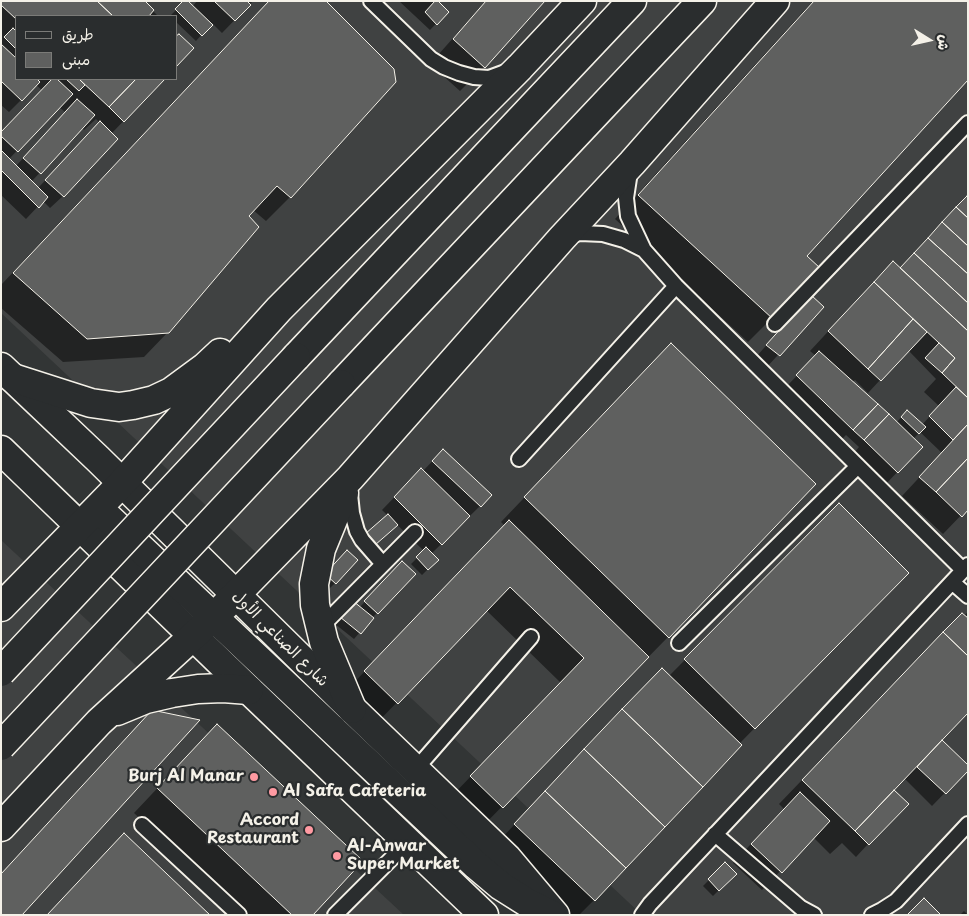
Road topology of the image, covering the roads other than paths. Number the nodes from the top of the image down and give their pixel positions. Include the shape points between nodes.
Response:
1 (371, 1) edge
2 (582, 1) edge
3 (632, 1) edge
4 (702, 1) edge
5 (775, 1) edge
6 (520, 67) junction
7 (968, 123) edge
8 (632, 162) junction
9 (562, 238) junction
10 (644, 250) junction
11 (676, 286) junction
12 (279, 309) junction
13 (775, 324) dead end
14 (7, 372) edge
15 (1, 450) edge
16 (519, 459) dead end
17 (858, 466) junction
18 (350, 478) junction
19 (122, 483) junction
20 (89, 517) junction
21 (415, 532) dead end
22 (382, 563) junction
23 (965, 567) edge
24 (952, 582) junction
25 (236, 595) junction
26 (968, 596) edge
27 (1, 607) edge
28 (214, 618) junction
29 (320, 628) junction
30 (193, 635) junction
31 (531, 637) dead end
32 (679, 643) dead end
33 (1, 672) edge
34 (249, 690) junction
35 (352, 709) junction
36 (98, 722) junction
37 (1, 746) edge
38 (415, 770) junction
39 (968, 824) edge
40 (142, 825) dead end
41 (1, 827) edge
42 (715, 834) junction
43 (408, 842) junction
44 (239, 915) edge
45 (335, 915) edge
46 (484, 915) edge
47 (554, 915) edge
48 (642, 915) edge
49 (814, 915) edge
50 (872, 915) edge

1 - 6 lane via 431,59 444,67 466,75 489,78
2 - 6 main road
3 - 33 main road, bridge
4 - 37 main road, bridge
5 - 8 main road
6 - 12 main road
7 - 13 lane
8 - 9 main road
8 - 10 lane via 627,180 628,216
9 - 10 lane via 580,233 602,234
9 - 18 main road
10 - 11 lane
11 - 16 lane
11 - 17 lane
12 - 14 main road via 245,331 171,392 133,405 118,407 91,403
12 - 19 main road
14 - 19 main road, شارع الصناعي الأول
15 - 20 main road
17 - 23 lane
17 - 32 lane
18 - 22 lane via 354,522 362,540
18 - 25 main road
18 - 29 main road via 316,567 315,604
19 - 20 main road
19 - 25 main road, شارع الصناعي الأول
20 - 27 main road
20 - 28 main road
20 - 30 main road
21 - 22 lane
22 - 29 lane
23 - 24 lane
24 - 26 lane
24 - 42 lane
25 - 28 main road
25 - 35 main road, شارع الصناعي الأول
28 - 30 main road
28 - 47 main road via 476,866 528,903
29 - 35 main road
30 - 34 main road
30 - 36 main road
31 - 38 lane
34 - 36 main road via 223,688 172,693 122,709
34 - 43 main road
35 - 38 main road, شارع الصناعي الأول
36 - 41 main road
38 - 47 main road, شارع الصناعي الأول via 508,858
39 - 50 lane via 896,901
40 - 44 lane
42 - 48 lane
42 - 49 lane via 801,908
43 - 45 lane
43 - 46 main road

